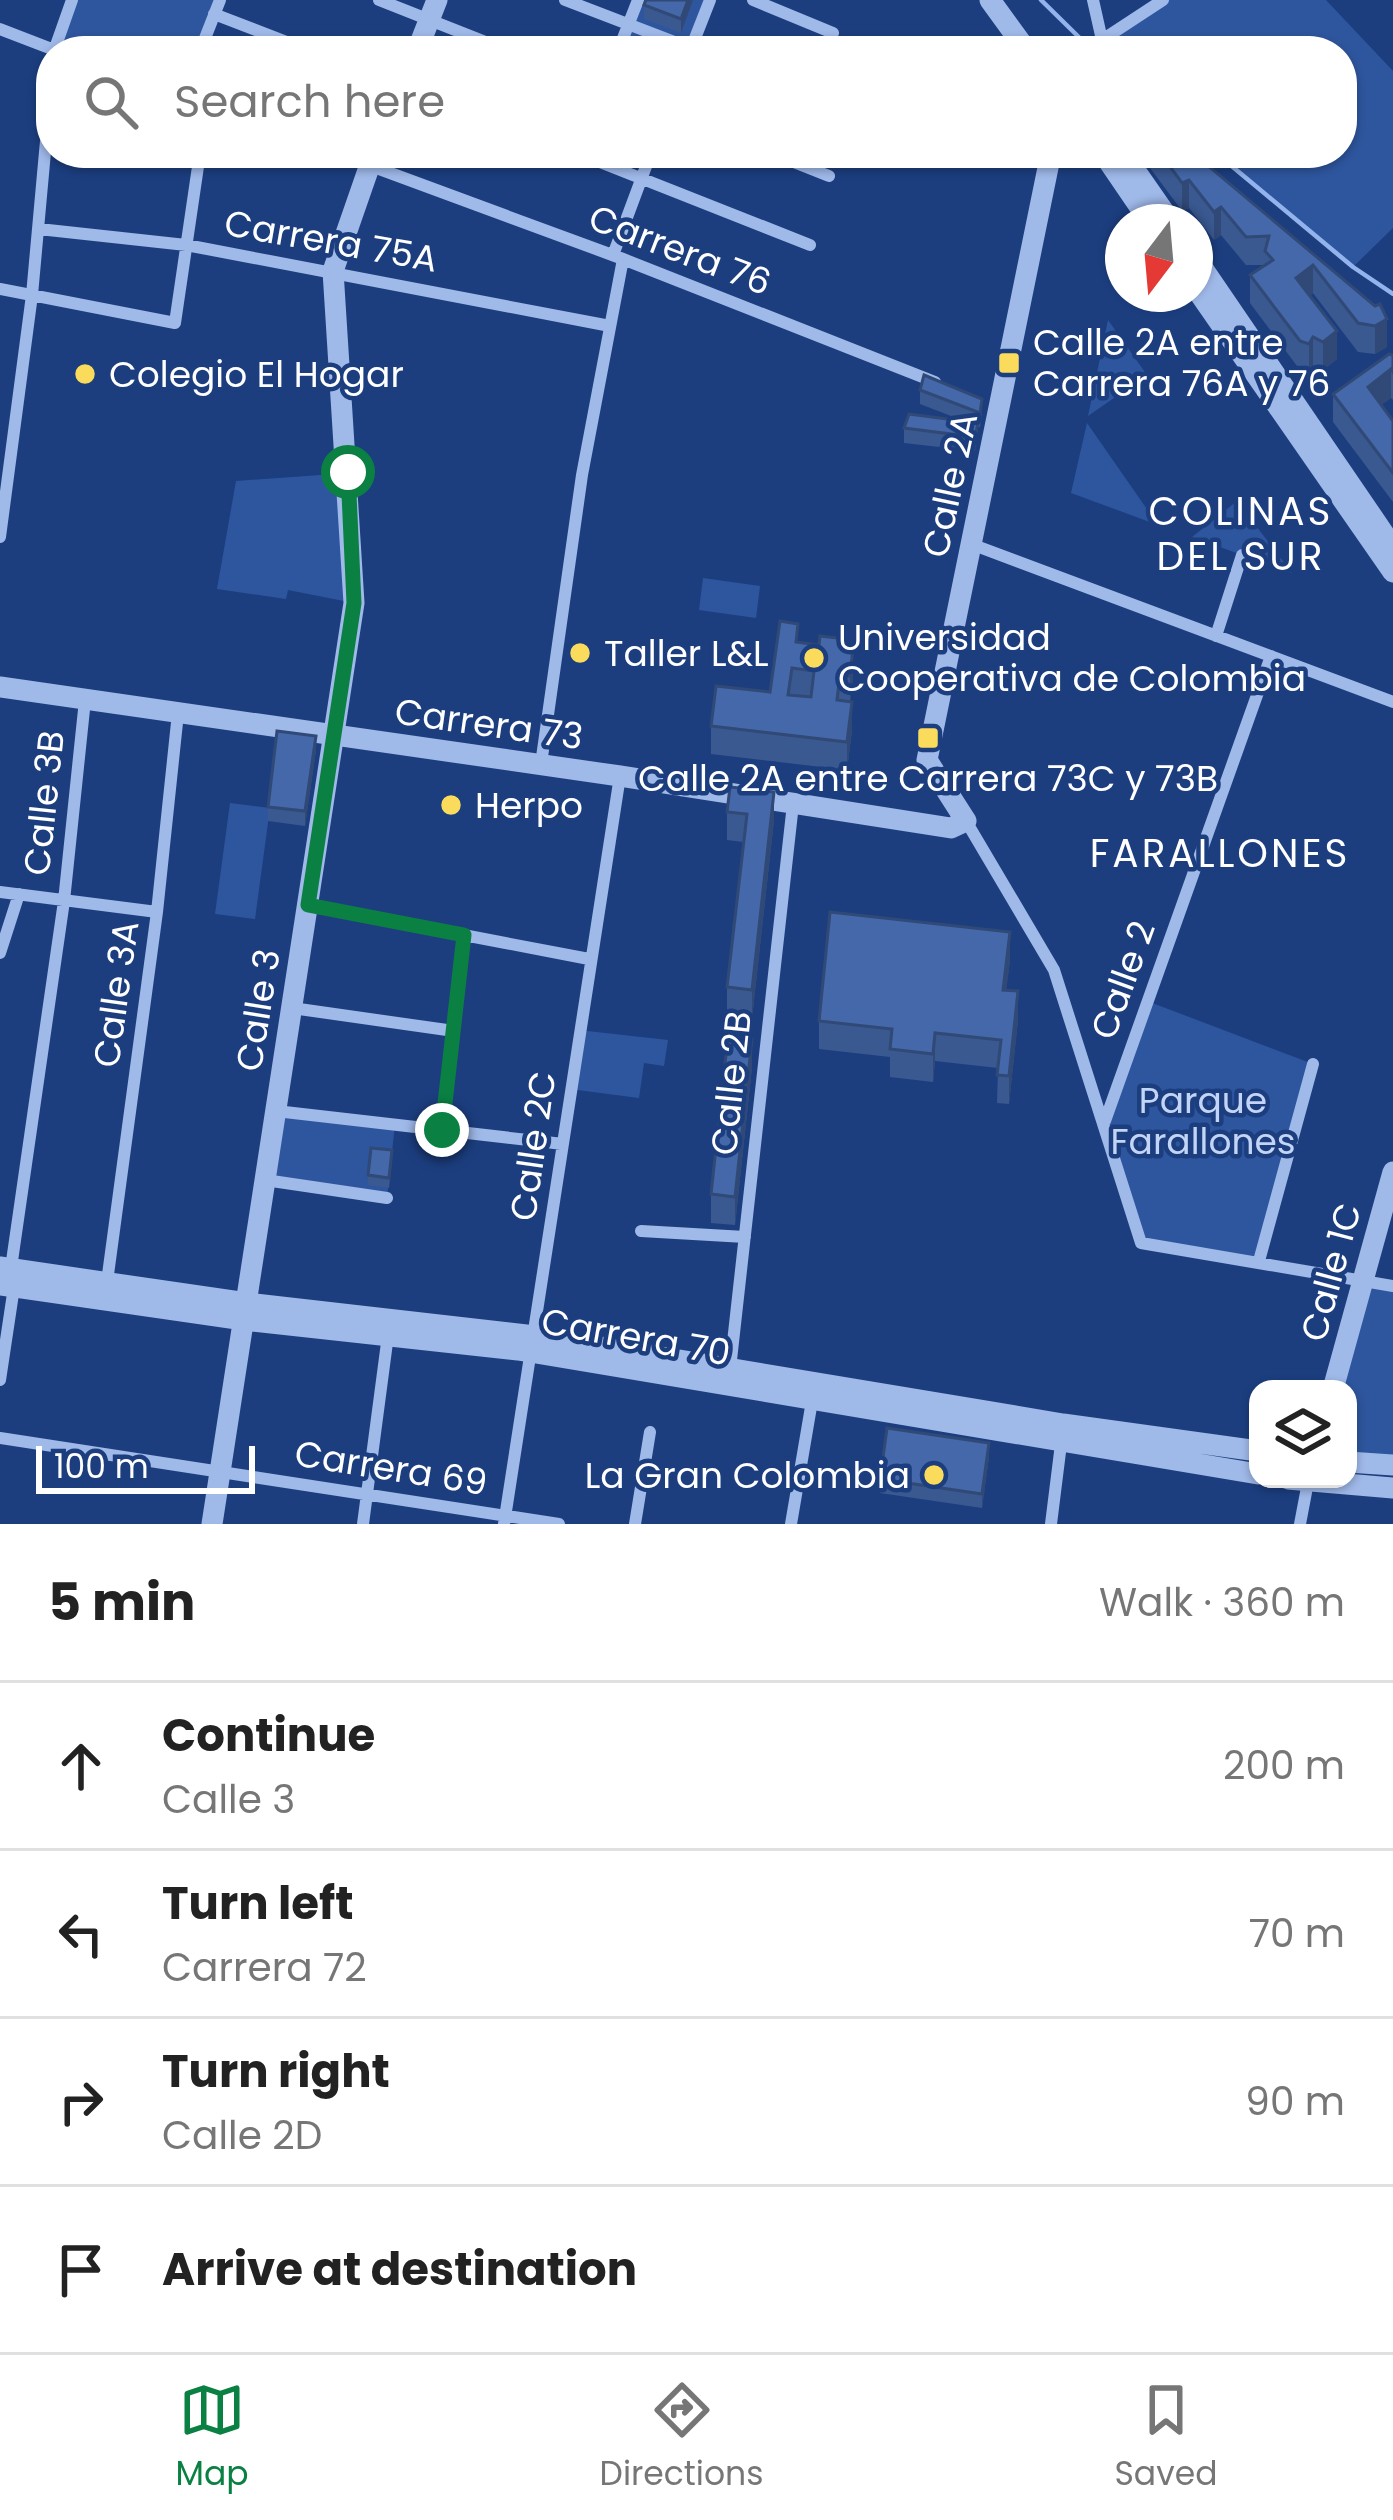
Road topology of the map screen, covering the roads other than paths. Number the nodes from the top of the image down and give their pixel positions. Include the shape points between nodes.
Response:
1 (72, 0) edge
2 (220, 0) edge
3 (379, 0) edge
4 (565, 0) edge
5 (638, 0) edge
6 (710, 0) edge
7 (753, 0) edge
8 (990, 0) edge
9 (1093, 0) edge
10 (1163, 0) edge
11 (434, 10) edge
12 (214, 14) junction
13 (628, 25) junction
14 (0, 29) edge
15 (833, 33) dead end
16 (60, 36) edge
17 (206, 36) edge
18 (271, 36) edge
19 (481, 36) edge
20 (624, 36) edge
21 (657, 36) edge
22 (698, 36) edge
23 (1016, 36) edge
24 (1098, 36) edge
25 (1113, 36) edge
26 (36, 43) edge
27 (44, 168) edge
28 (198, 168) edge
29 (369, 168) edge
30 (395, 168) edge
31 (617, 168) edge
32 (645, 168) edge
33 (808, 168) edge
34 (1048, 168) edge
35 (1113, 168) edge
36 (1133, 168) edge
37 (829, 176) dead end
38 (641, 177) junction
39 (1138, 204) edge
40 (1158, 204) edge
41 (39, 229) junction
42 (186, 245) junction
43 (811, 245) dead end
44 (618, 257) junction
45 (333, 271) junction
46 (1213, 283) edge
47 (0, 289) edge
48 (32, 296) junction
49 (1212, 312) edge
50 (610, 326) junction
51 (941, 384) edge
52 (0, 537) edge
53 (971, 544) junction
54 (1393, 547) edge
55 (1242, 555) dead end
56 (1393, 572) edge
57 (1216, 636) junction
58 (1271, 656) junction
59 (0, 687) edge
60 (85, 700) junction
61 (1393, 702) edge
62 (178, 712) junction
63 (333, 735) junction
64 (541, 764) junction
65 (620, 776) junction
66 (793, 804) junction
67 (966, 821) junction
68 (0, 892) edge
69 (19, 894) junction
70 (64, 901) junction
71 (308, 905) junction
72 (157, 912) junction
73 (464, 935) junction
74 (0, 953) edge
75 (589, 959) junction
76 (292, 1008) junction
77 (454, 1031) junction
78 (1313, 1064) dead end
79 (276, 1111) junction
80 (1105, 1121) junction
81 (442, 1130) junction
82 (563, 1144) junction
83 (1393, 1172) edge
84 (265, 1180) junction
85 (387, 1198) dead end
86 (641, 1231) dead end
87 (746, 1238) junction
88 (1259, 1261) junction
89 (6, 1277) edge
90 (107, 1282) junction
91 (1362, 1283) junction
92 (1393, 1286) edge
93 (245, 1311) junction
94 (388, 1335) junction
95 (534, 1344) junction
96 (730, 1369) junction
97 (0, 1380) edge
98 (1335, 1380) edge
99 (812, 1401) junction
100 (650, 1432) dead end
101 (1062, 1433) junction
102 (0, 1438) edge
103 (1249, 1450) edge
104 (1357, 1463) edge
105 (1393, 1465) edge
106 (220, 1472) junction
107 (1249, 1472) edge
108 (1357, 1485) edge
109 (1301, 1488) edge
110 (1393, 1488) edge
111 (367, 1494) junction
112 (504, 1520) edge
113 (212, 1524) edge
114 (363, 1524) edge
115 (560, 1524) edge
116 (635, 1524) edge
117 (790, 1524) edge
118 (1051, 1524) edge
119 (1300, 1524) edge

1 - 16 street
2 - 12 street
3 - 11 street
4 - 13 street
5 - 13 street
6 - 22 street
7 - 15 street
8 - 23 street
9 - 24 street
10 - 25 street
11 - 19 street
12 - 17 street
12 - 18 street
13 - 20 street
13 - 21 street
14 - 26 street
27 - 41 street
28 - 42 street
29 - 45 street, Calle 3
30 - 44 street, Carrera 76
31 - 38 street
32 - 38 street
33 - 37 street
34 - 53 street, Calle 2A via 990,404
35 - 39 street
36 - 40 street
38 - 43 street
38 - 44 street
41 - 42 street, Carrera 75A
41 - 48 street
42 - 45 street, Carrera 75A
42 - 48 street via 175,322
44 - 50 street
44 - 51 street, Carrera 76
45 - 50 street, Carrera 75A
45 - 63 street, Calle 3 via 354,603
46 - 54 street
47 - 48 street
48 - 52 street
49 - 56 street
50 - 64 street
53 - 57 street
53 - 67 street, Calle 2A via 927,760
55 - 57 street
57 - 58 street
58 - 61 street
58 - 80 street, Calle 2
59 - 60 street, Carrera 73
60 - 62 street, Carrera 73
60 - 70 street, Calle 3B
62 - 63 street, Carrera 73
62 - 72 street, Calle 3A
63 - 64 street, Carrera 73
63 - 71 street, Calle 3
64 - 65 street, Carrera 73
65 - 66 street, Carrera 73
65 - 75 street, Calle 2C
66 - 67 street, Carrera 73 via 951,828
66 - 87 street, Calle 2B
67 - 80 street via 1054,970
68 - 69 street
69 - 70 street
69 - 74 street
70 - 72 street
70 - 89 street, Calle 3B
71 - 73 street
71 - 76 street, Calle 3
72 - 90 street, Calle 3A
73 - 75 street
73 - 77 street
75 - 82 street, Calle 2C
76 - 77 street
76 - 79 street, Calle 3
77 - 81 street
78 - 88 street
79 - 81 street
79 - 84 street, Calle 3
80 - 88 street via 1141,1243
81 - 82 street
82 - 95 street, Calle 2C
83 - 91 street, Calle 1C
84 - 85 street
84 - 93 street, Calle 3
86 - 87 street
87 - 96 street, Calle 2B
88 - 91 street
89 - 90 street, Carrera 70
89 - 93 street, Carrera 70
89 - 97 street, Calle 3B
90 - 93 street, Carrera 70
91 - 92 street
91 - 98 street, Calle 1C
93 - 94 street, Carrera 70
93 - 95 street, Carrera 70
93 - 106 street, Calle 3
94 - 95 street, Carrera 70
94 - 111 street
95 - 96 street, Carrera 70
95 - 99 street, Carrera 70
95 - 112 street, Calle 2C
96 - 101 street, Carrera 70
99 - 101 street, Carrera 70
99 - 117 street
100 - 116 street
101 - 103 street, Carrera 70
101 - 107 street, Carrera 70
101 - 118 street
102 - 106 street, Carrera 69
104 - 105 street
106 - 111 street, Carrera 69
106 - 113 street, Calle 3
108 - 110 street
109 - 119 street
111 - 112 street, Carrera 69
111 - 114 street
112 - 115 street, Carrera 69

